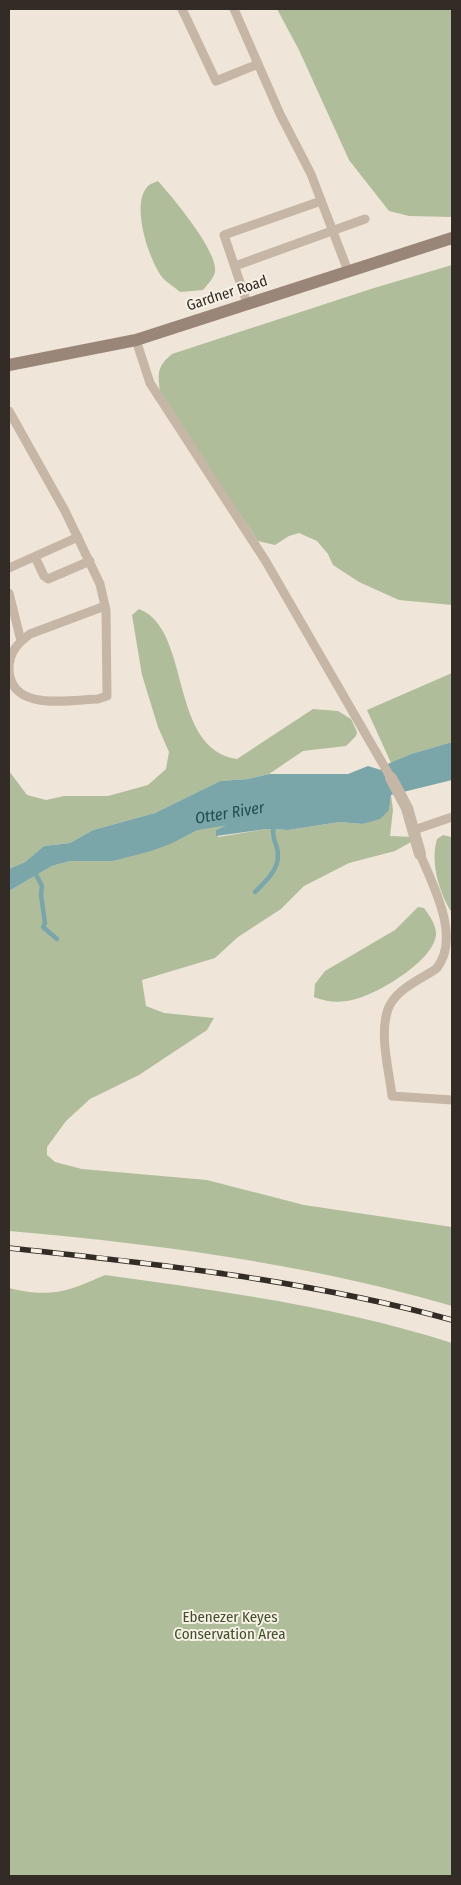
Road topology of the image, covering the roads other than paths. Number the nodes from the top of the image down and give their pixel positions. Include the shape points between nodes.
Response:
1 (182, 9) edge
2 (234, 9) edge
3 (258, 64) junction
4 (322, 201) junction
5 (365, 219) dead end
6 (333, 230) junction
7 (452, 238) edge
8 (235, 266) junction
9 (348, 271) junction
10 (247, 303) junction
11 (136, 340) junction
12 (9, 365) edge
13 (9, 411) edge
14 (78, 537) junction
15 (35, 556) junction
16 (90, 561) junction
17 (9, 568) edge
18 (9, 593) edge
19 (106, 606) junction
20 (21, 641) junction
21 (391, 778) joint
22 (452, 817) edge
23 (414, 830) junction
24 (420, 854) joint
25 (452, 1100) edge

1 - 3 lane via 216,81
2 - 3 lane
3 - 4 lane
4 - 6 lane
4 - 8 lane via 224,235
5 - 6 lane
6 - 8 lane
6 - 9 lane
7 - 9 main road, Gardner Road
8 - 10 lane
9 - 10 main road, Gardner Road
10 - 11 main road, Gardner Road
11 - 12 main road, Gardner Road
11 - 21 lane via 150,382 265,560
13 - 14 lane
14 - 15 lane
14 - 16 lane
15 - 16 lane via 48,579
15 - 17 lane
16 - 19 lane
18 - 20 lane
19 - 20 lane via 30,634
19 - 20 lane via 109,691 104,699 35,700 23,696 12,686 10,678 10,658
21 - 23 street
22 - 23 lane
23 - 24 street
24 - 25 lane via 445,915 448,945 437,968 397,994 388,1008 385,1034 392,1096

